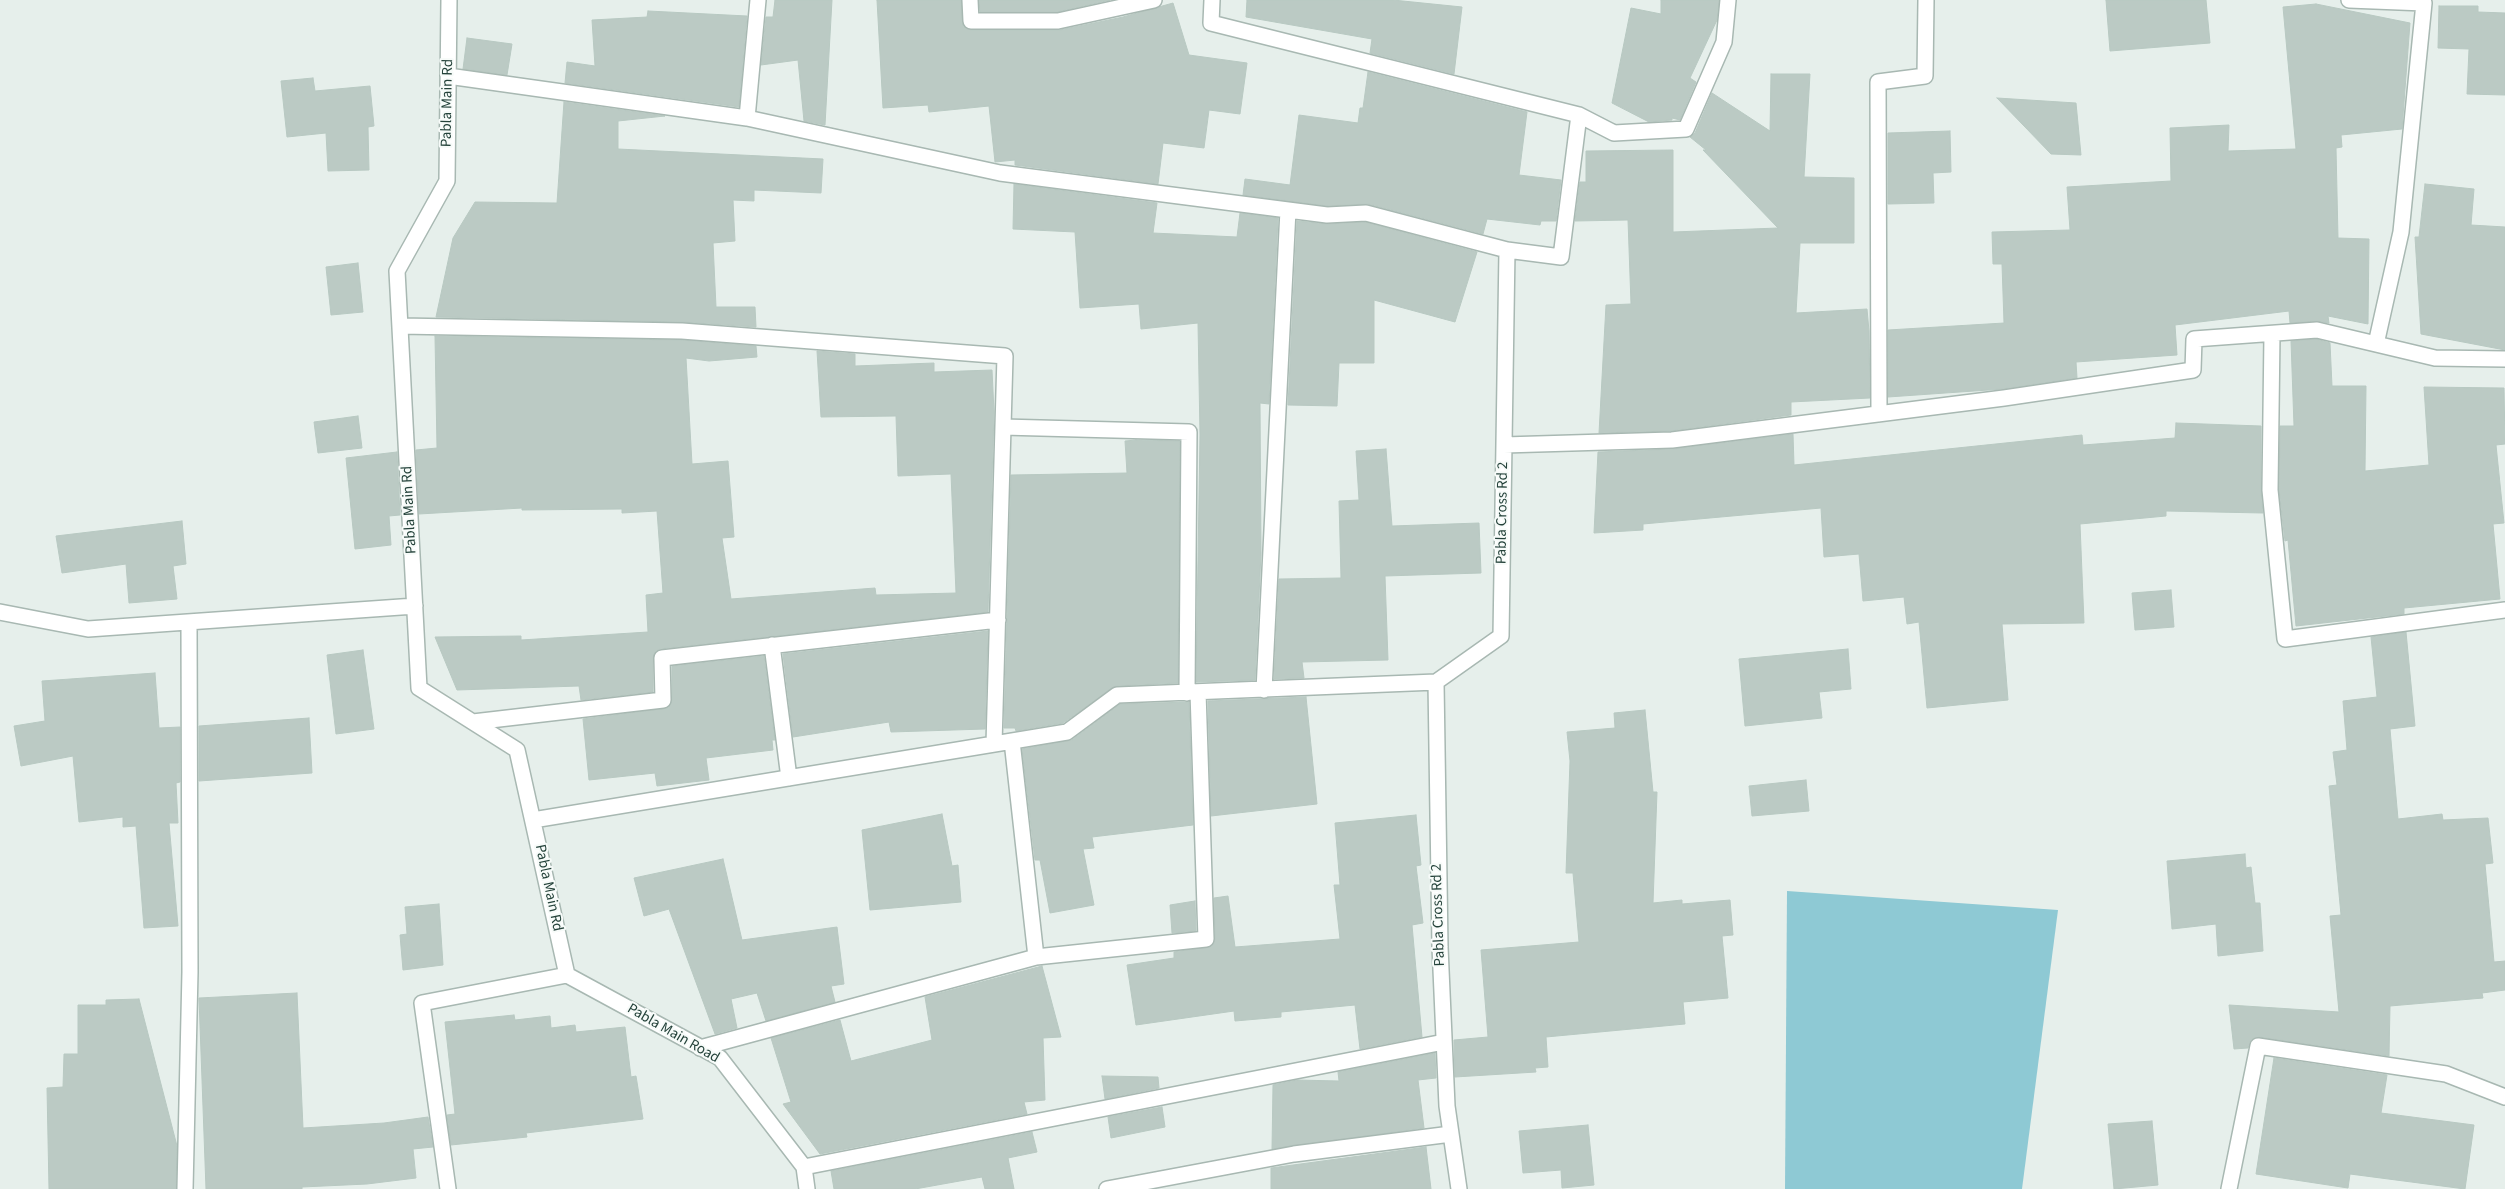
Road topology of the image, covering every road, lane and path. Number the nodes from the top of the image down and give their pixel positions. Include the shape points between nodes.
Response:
1 (449, 0) edge
2 (758, 0) edge
3 (970, 0) edge
4 (1154, 0) edge
5 (1212, 0) edge
6 (1728, 0) edge
7 (1926, 0) edge
8 (2349, 0) edge
9 (448, 76) junction
10 (1579, 115) junction
11 (746, 118) junction
12 (1288, 210) junction
13 (1507, 250) junction
14 (400, 326) junction
15 (2272, 334) junction
16 (2376, 344) junction
17 (2505, 359) edge
18 (1879, 414) junction
19 (1003, 427) junction
20 (1504, 445) junction
21 (415, 606) junction
22 (2505, 610) edge
23 (0, 612) edge
24 (998, 620) junction
25 (189, 622) junction
26 (772, 645) junction
27 (1436, 682) junction
28 (1264, 690) junction
29 (1193, 692) junction
30 (473, 722) junction
31 (1012, 741) junction
32 (994, 744) junction
33 (789, 778) junction
34 (533, 820) junction
35 (1036, 957) junction
36 (568, 975) junction
37 (1444, 1042) junction
38 (700, 1048) junction
39 (2505, 1097) edge
40 (1451, 1134) junction
41 (804, 1166) junction
42 (185, 1189) edge
43 (448, 1189) edge
44 (807, 1189) edge
45 (1107, 1189) edge
46 (1459, 1189) edge
47 (2229, 1189) edge

1 - 9 street, Pabla Main Rd
2 - 11 street
3 - 4 street via 971,21 1058,21
5 - 10 street via 1211,23
6 - 10 street via 1724,42 1686,129 1614,133
7 - 18 street via 1925,76 1878,82
8 - 16 street via 2424,3 2401,232
9 - 11 street
9 - 14 street, Pabla Main Rd via 447,181 397,271
10 - 13 street via 1561,256
11 - 12 street via 1000,173
12 - 13 street via 1327,215 1366,214
12 - 28 street
13 - 20 street, Pabla Cross Rd 2
14 - 19 street via 682,331 1005,356
14 - 21 street, Pabla Main Rd
15 - 16 street via 2317,330
15 - 18 street via 2194,339 2193,370
15 - 22 street via 2270,490 2285,639
16 - 17 street via 2435,358
18 - 20 street via 1672,440
19 - 24 street
19 - 29 street via 1189,432
20 - 27 street, Pabla Cross Rd 2 via 1501,636
21 - 25 street
21 - 30 street, Pabla Main Rd via 420,688
23 - 25 street via 88,629
24 - 26 street
24 - 32 street
25 - 42 street via 190,972
26 - 30 street via 662,658 662,700
26 - 33 street
27 - 28 street
27 - 37 street, Pabla Cross Rd 2
28 - 29 street
29 - 31 street via 1117,695 1066,732
29 - 35 street via 1206,939
30 - 34 street, Pabla Main Rd via 516,750
31 - 32 street
31 - 35 street
32 - 33 street
33 - 34 street
34 - 36 street, Pabla Main Rd
35 - 38 street
36 - 38 street, Pabla Main Road
36 - 43 street via 422,1003
37 - 40 street, Pabla Cross Rd 2
37 - 41 street
38 - 41 street, Pabla Main Road via 720,1058
39 - 47 street via 2446,1074 2258,1046
40 - 45 street via 1294,1154
40 - 46 street, Pabla Cross Rd 2
41 - 44 street

